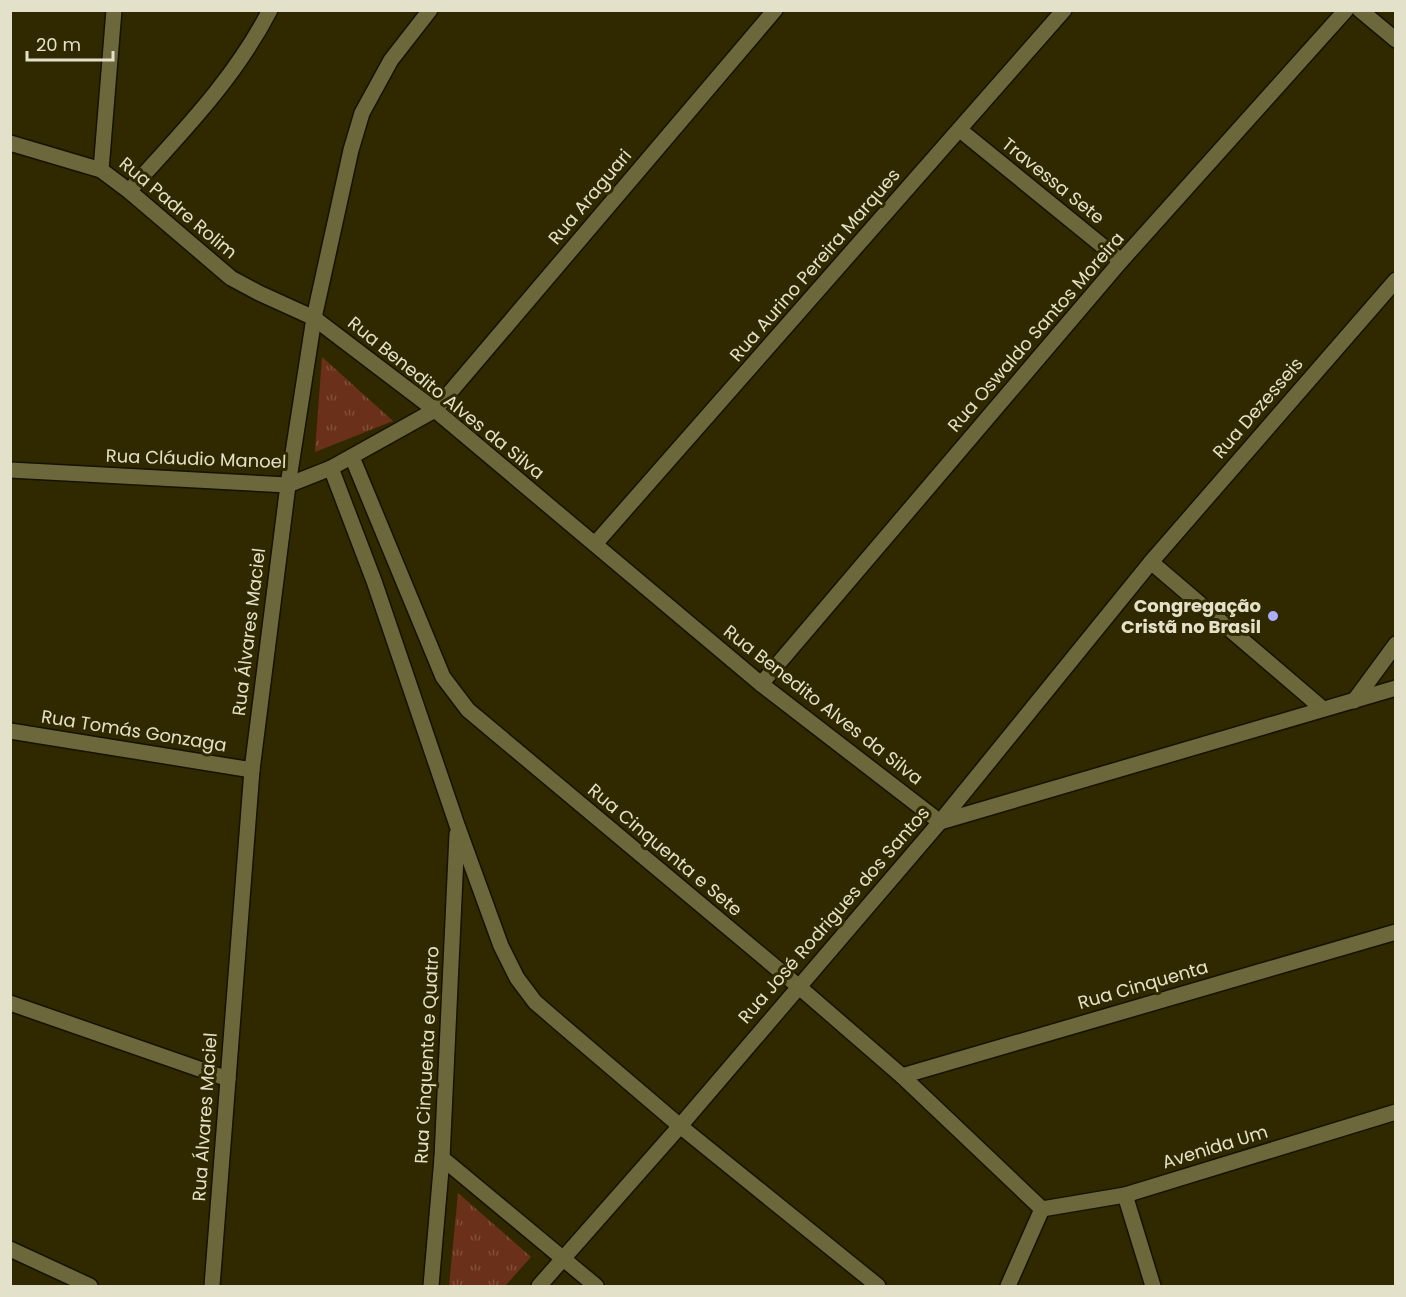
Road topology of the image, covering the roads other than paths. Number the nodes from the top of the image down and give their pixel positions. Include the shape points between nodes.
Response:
1 (114, 10) edge
2 (270, 10) edge
3 (430, 10) edge
4 (774, 10) edge
5 (1064, 10) edge
6 (1346, 10) edge
7 (1360, 10) edge
8 (1395, 40) edge
9 (960, 130) junction
10 (10, 142) edge
11 (101, 170) junction
12 (129, 191) junction
13 (1121, 261) junction
14 (1395, 280) edge
15 (314, 318) junction
16 (435, 410) junction
17 (352, 457) junction
18 (331, 468) junction
19 (10, 470) edge
20 (288, 485) junction
21 (595, 544) junction
22 (1151, 562) junction
23 (1395, 644) edge
24 (761, 684) junction
25 (1395, 688) edge
26 (1354, 701) junction
27 (1323, 709) junction
28 (10, 731) edge
29 (252, 770) junction
30 (940, 822) junction
31 (457, 825) junction
32 (1395, 932) edge
33 (798, 986) junction
34 (10, 1003) edge
35 (902, 1076) junction
36 (228, 1079) junction
37 (1395, 1112) edge
38 (680, 1126) junction
39 (442, 1158) junction
40 (1125, 1195) junction
41 (1042, 1209) junction
42 (10, 1249) edge
43 (564, 1259) junction
44 (90, 1287) edge
45 (212, 1287) edge
46 (431, 1287) edge
47 (539, 1287) edge
48 (596, 1287) edge
49 (878, 1287) edge
50 (1008, 1287) edge
51 (1153, 1287) edge

1 - 11 street
2 - 12 street via 254,42 227,80
3 - 15 street, Rua Álvares Maciel via 391,60 362,113
4 - 16 street, Rua Araguari
5 - 9 street, Rua Aurino Pereira Marques
6 - 13 street, Rua Oswaldo Santos Moreira
7 - 8 street
9 - 13 street, Travessa Sete
9 - 21 street, Rua Aurino Pereira Marques
10 - 11 street, Rua Padre Rolim
11 - 12 street, Rua Padre Rolim
12 - 15 street, Rua Padre Rolim via 231,278
13 - 24 street, Rua Oswaldo Santos Moreira
14 - 22 street, Rua Dezesseis
15 - 16 street, Rua Benedito Alves da Silva
15 - 20 street, Rua Álvares Maciel
16 - 17 street, Rua Cláudio Manoel
16 - 21 street, Rua Benedito Alves da Silva
17 - 18 street, Rua Cláudio Manoel
17 - 33 street, Rua Cinquenta e Sete via 443,677 468,710
18 - 20 street, Rua Cláudio Manoel
18 - 31 street
19 - 20 street, Rua Cláudio Manoel
20 - 29 street, Rua Álvares Maciel
21 - 24 street, Rua Benedito Alves da Silva
22 - 27 street
22 - 30 street, Rua José Rodrigues dos Santos
23 - 26 street
24 - 30 street, Rua Benedito Alves da Silva
25 - 26 street
26 - 27 street
27 - 30 street
28 - 29 street, Rua Tomás Gonzaga
29 - 36 street, Rua Álvares Maciel
30 - 33 street, Rua José Rodrigues dos Santos
31 - 38 street via 501,946 523,986 556,1021
31 - 39 street, Rua Cinquenta e Quatro
32 - 35 street, Rua Cinquenta
33 - 35 street, Rua Cinquenta e Sete
33 - 38 street, Rua José Rodrigues dos Santos
34 - 36 street
35 - 41 street, Rua Cinquenta e Sete
36 - 45 street, Rua Álvares Maciel
37 - 40 street, Avenida Um
38 - 43 street, Rua José Rodrigues dos Santos
38 - 49 street
39 - 43 street
39 - 46 street, Rua Cinquenta e Quatro
40 - 41 street, Avenida Um
40 - 51 street
41 - 50 street
42 - 44 street
43 - 47 street, Rua José Rodrigues dos Santos
43 - 48 street

